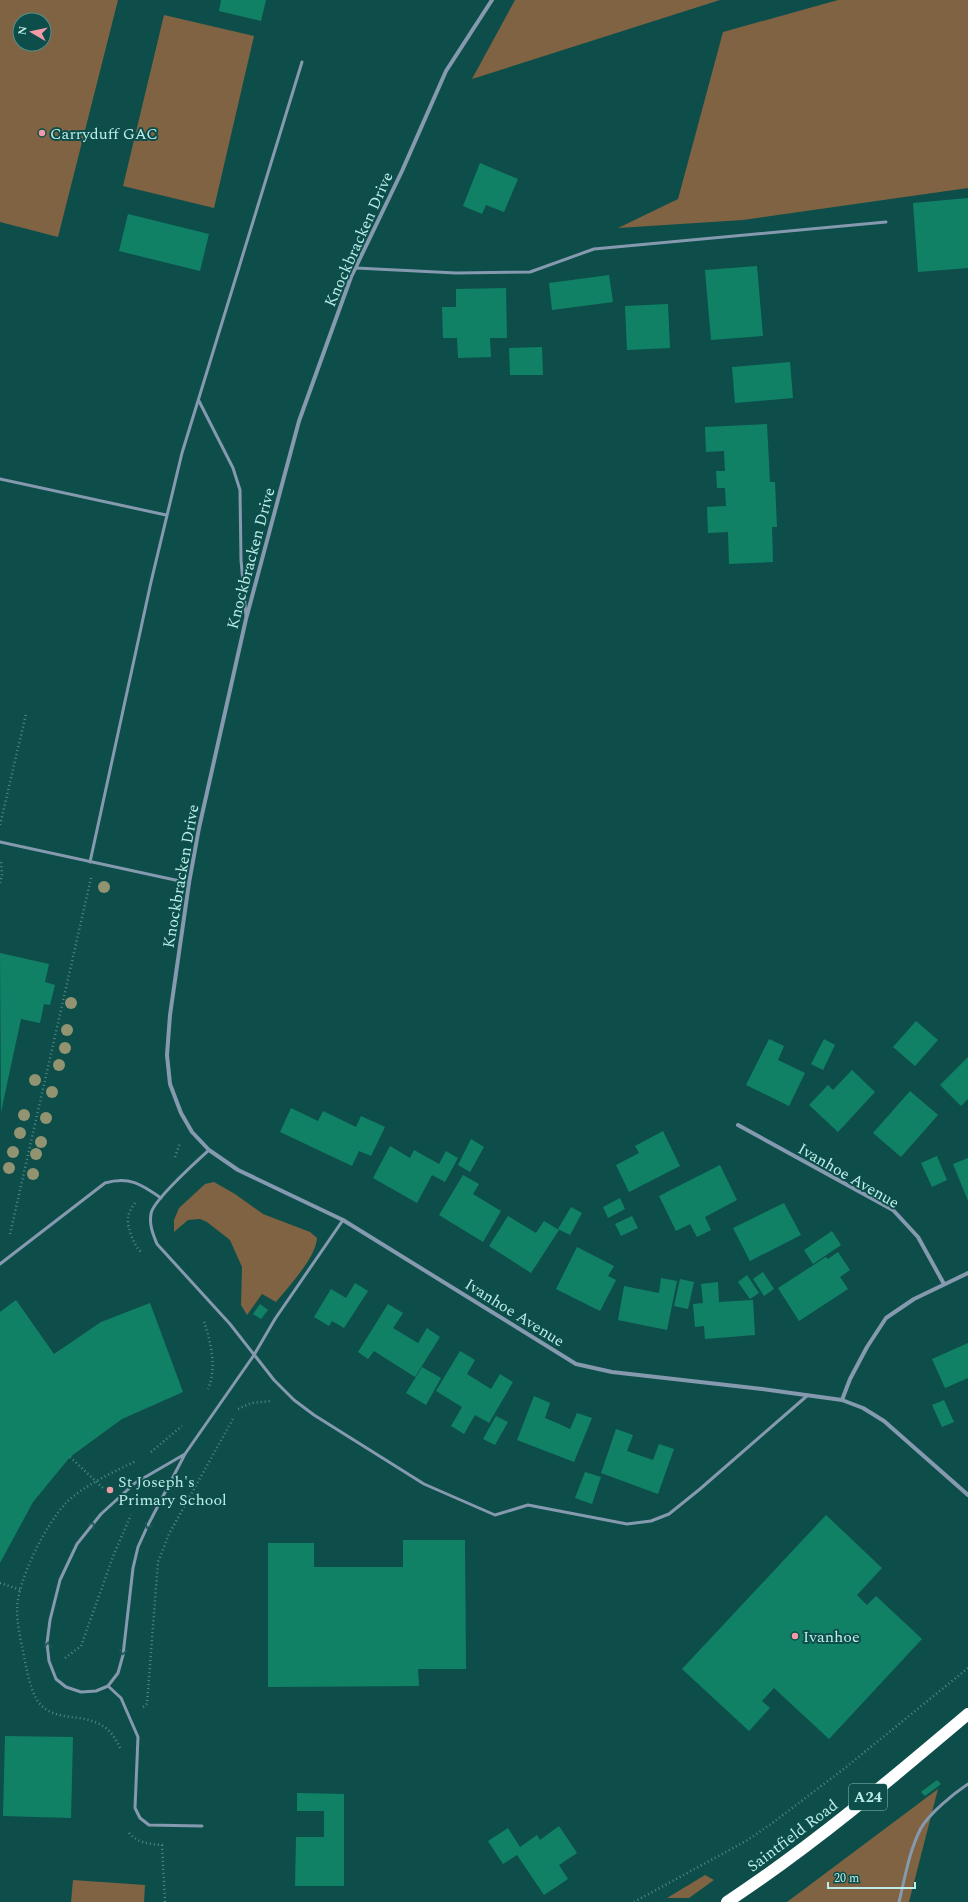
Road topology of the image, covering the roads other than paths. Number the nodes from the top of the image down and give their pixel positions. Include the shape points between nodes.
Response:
1 (492, 0) edge
2 (302, 62) dead end
3 (886, 222) dead end
4 (356, 268) junction
5 (199, 401) junction
6 (0, 479) edge
7 (166, 515) junction
8 (246, 619) junction
9 (0, 842) edge
10 (90, 862) junction
11 (189, 883) junction
12 (738, 1125) dead end
13 (209, 1150) junction
14 (161, 1198) junction
15 (343, 1220) junction
16 (0, 1264) edge
17 (968, 1273) edge
18 (944, 1284) junction
19 (254, 1355) junction
20 (808, 1395) junction
21 (842, 1400) junction
22 (185, 1454) junction
23 (968, 1494) edge
24 (108, 1686) junction
25 (968, 1714) edge
26 (968, 1784) edge
27 (202, 1826) dead end
28 (727, 1902) edge
29 (899, 1902) edge

1 - 4 street, Knockbracken Drive via 446,71
2 - 5 lane
3 - 4 lane via 594,249 530,272 456,273
4 - 8 street, Knockbracken Drive via 299,421
5 - 7 lane
5 - 8 lane via 233,468 240,490 241,560
6 - 7 lane
7 - 10 lane
8 - 11 street, Knockbracken Drive
9 - 10 lane
10 - 11 lane
11 - 13 street, Knockbracken Drive via 170,1015 167,1055 170,1084 181,1113 192,1132
12 - 18 street, Ivanhoe Avenue via 893,1210 918,1237
13 - 14 lane
13 - 15 street, Ivanhoe Avenue via 238,1170
14 - 16 lane via 142,1185 129,1180 115,1180 105,1184
14 - 19 lane via 150,1213 151,1229 157,1244 230,1324
15 - 19 lane via 275,1319
15 - 20 street, Ivanhoe Avenue via 576,1364 612,1372
17 - 18 street
18 - 21 street via 914,1299 886,1318 867,1347
19 - 20 lane via 274,1380 314,1415 424,1484 495,1515 528,1505 626,1524 651,1521 669,1514
19 - 22 lane
20 - 21 street, Ivanhoe Avenue
21 - 23 street, Ivanhoe Avenue via 863,1408 884,1421
22 -> 24 lane via 138,1547 133,1568 123,1655 118,1674
24 -> 22 lane via 96,1691 80,1692 66,1687 56,1679 49,1661 48,1643 50,1620 60,1580 77,1544 101,1514 135,1483
24 - 27 lane via 121,1698 138,1737 135,1808 140,1818 149,1825
25 - 28 highway, Saintfield Road / A24 via 888,1782 766,1876
26 - 29 lane via 949,1797 922,1828 908,1861

